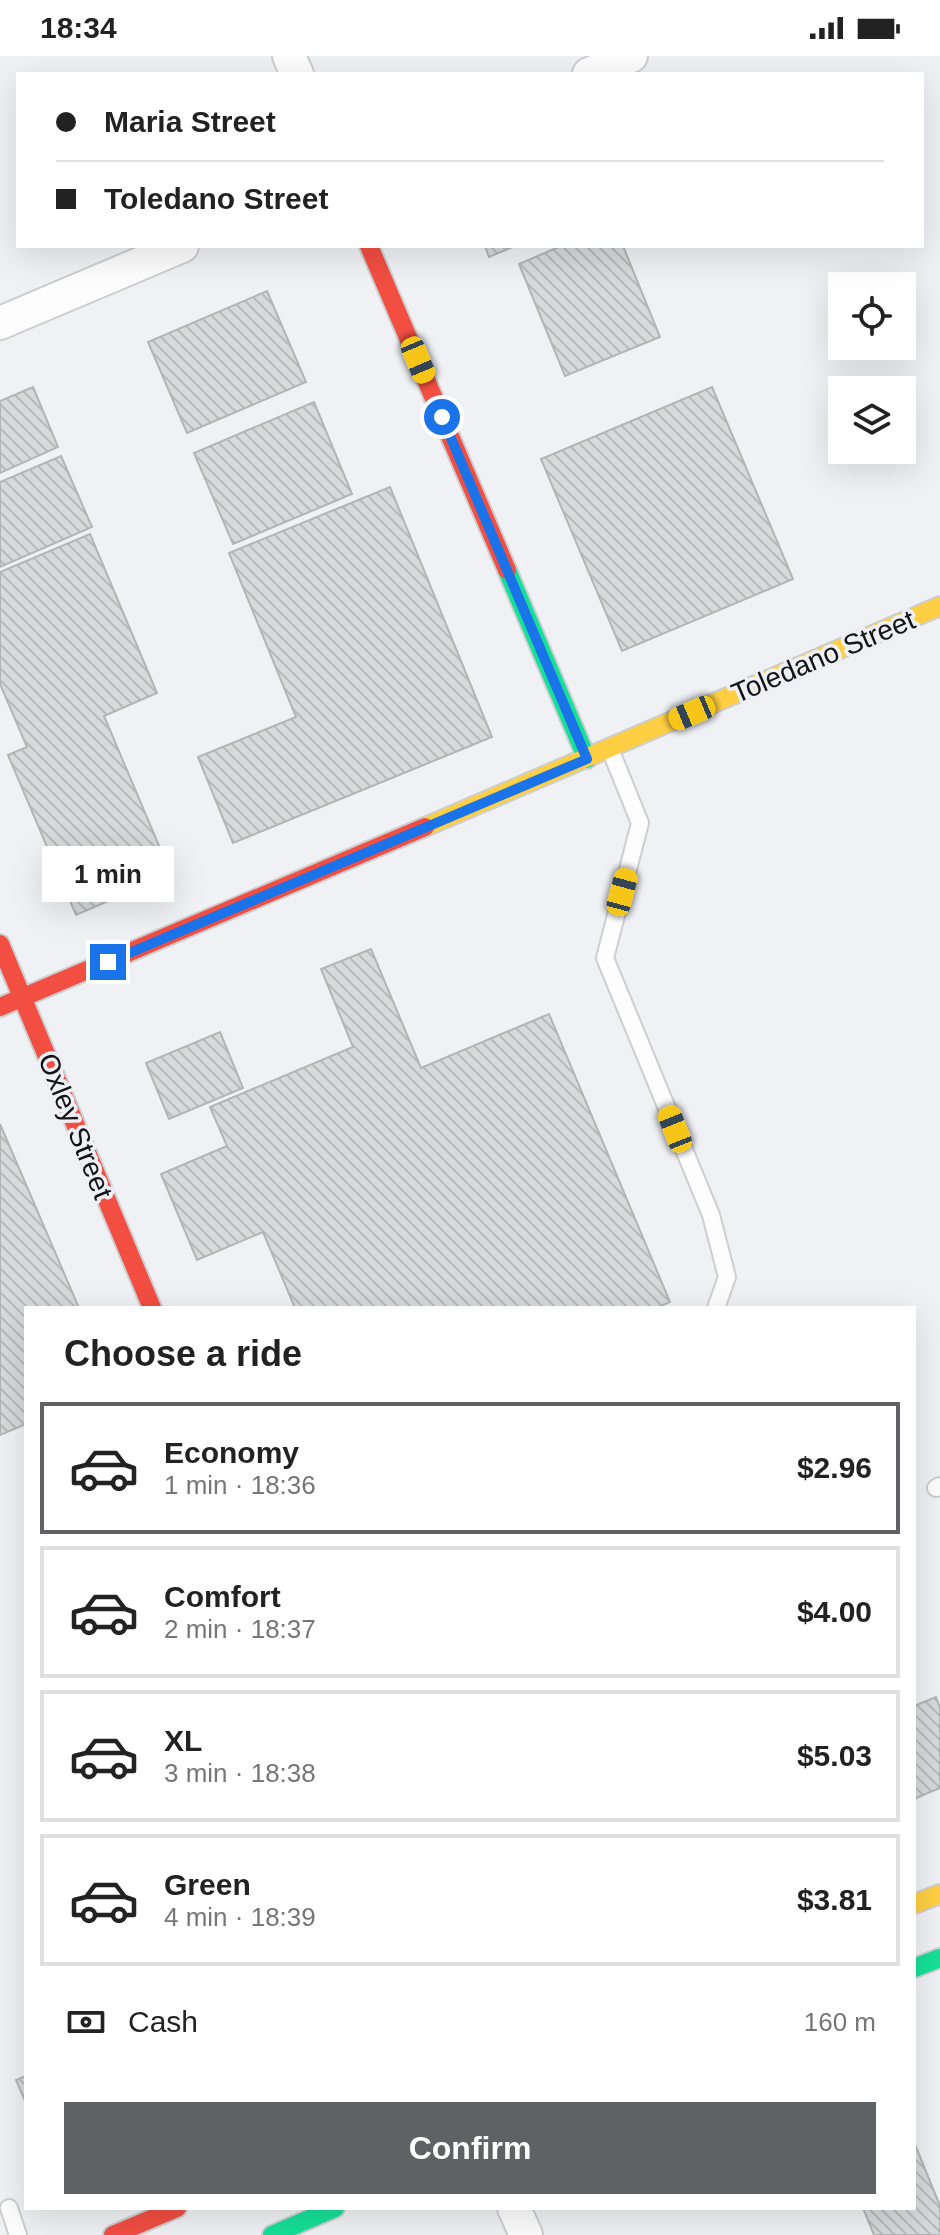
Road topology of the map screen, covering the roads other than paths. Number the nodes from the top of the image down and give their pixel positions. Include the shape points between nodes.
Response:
1 (631, 56) edge
2 (594, 72) edge
3 (177, 248) edge
4 (370, 248) edge
5 (0, 323) edge
6 (940, 606) edge
7 (610, 749) junction
8 (587, 759) junction
9 (0, 944) edge
10 (23, 997) junction
11 (0, 1007) edge
12 (151, 1306) edge
13 (717, 1306) edge
14 (940, 1894) edge
15 (916, 1903) edge
16 (940, 1958) edge
17 (916, 1967) edge
18 (24, 2203) edge
19 (5, 2210) edge
20 (172, 2210) edge
21 (330, 2210) edge
22 (515, 2210) edge
23 (18, 2235) edge
24 (113, 2235) edge
25 (272, 2235) edge
26 (526, 2235) edge

1 - 2 street
3 - 5 street
4 - 8 main road
6 - 7 main road, Toledano Street
7 - 8 main road, Toledano Street
7 - 13 lane via 640,823 605,958 711,1215 727,1277
8 - 10 main road, Toledano Street
9 - 10 main road, Oxley Street
10 - 11 main road, Toledano Street
10 - 12 main road, Oxley Street
14 - 15 main road
16 - 17 main road
18 - 19 lane
19 - 23 lane
20 - 24 main road
21 - 25 main road
22 - 26 street

